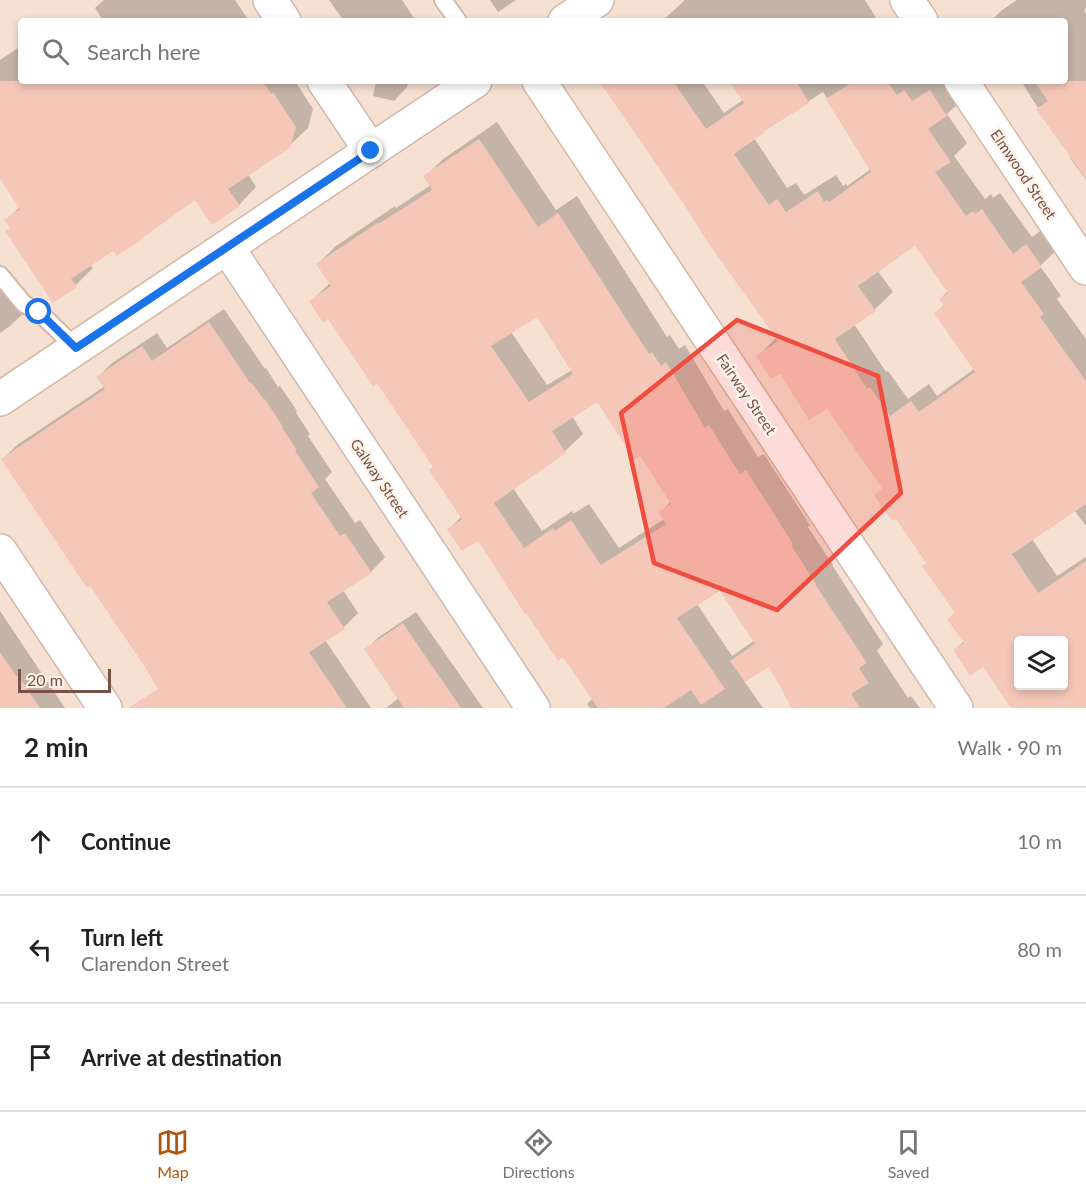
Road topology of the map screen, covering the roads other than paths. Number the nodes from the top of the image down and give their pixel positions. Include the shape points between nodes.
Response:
1 (270, 0) edge
2 (443, 0) edge
3 (597, 0) edge
4 (908, 0) edge
5 (282, 18) edge
6 (456, 18) edge
7 (570, 18) edge
8 (919, 18) edge
9 (326, 84) edge
10 (471, 84) edge
11 (541, 84) edge
12 (964, 84) edge
13 (371, 151) junction
14 (227, 247) junction
15 (1086, 268) edge
16 (0, 275) edge
17 (76, 348) junction
18 (0, 399) edge
19 (0, 551) edge
20 (105, 708) edge
21 (533, 708) edge
22 (956, 708) edge

1 - 5 street
2 - 6 lane
3 - 7 street
4 - 8 street
9 - 13 street
10 - 13 street
11 - 22 street, Fairway Street
12 - 15 street, Elmwood Street
13 - 14 street
14 - 17 street
14 - 21 street, Galway Street
16 - 17 lane via 24,304 39,312
17 - 18 street
19 - 20 street

